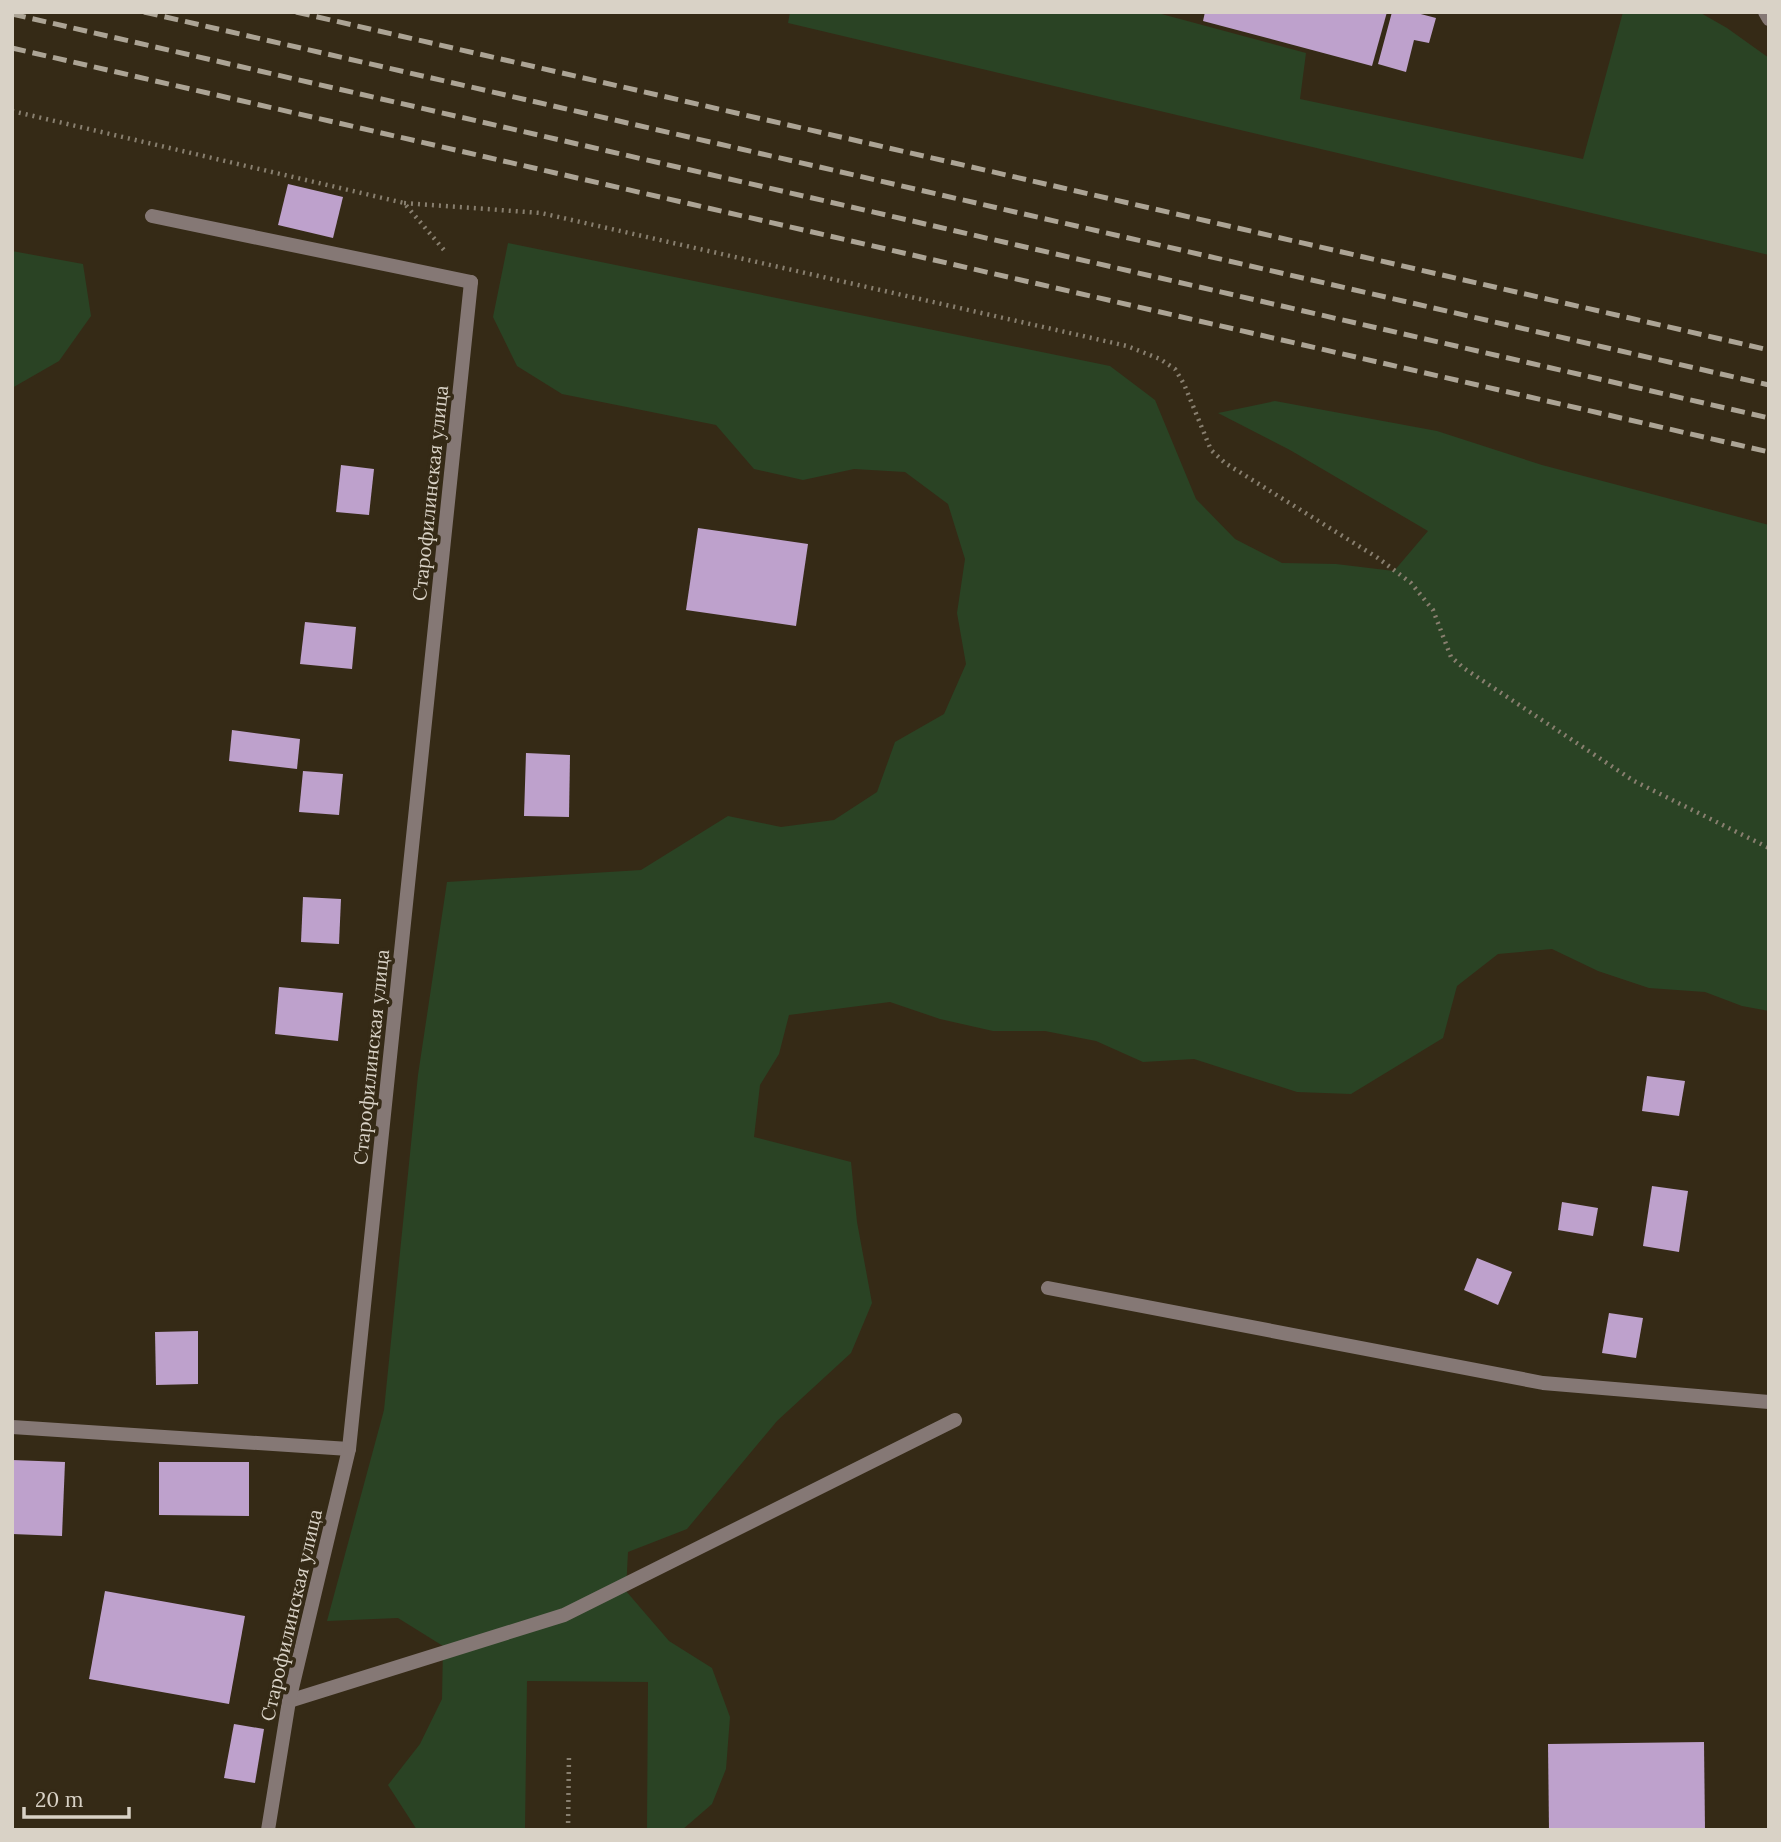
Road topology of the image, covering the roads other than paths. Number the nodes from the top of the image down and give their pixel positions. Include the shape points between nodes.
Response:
1 (1765, 12) edge
2 (1769, 19) edge
3 (152, 216) dead end
4 (1048, 1288) dead end
5 (1769, 1402) edge
6 (955, 1420) dead end
7 (12, 1427) edge
8 (349, 1449) junction
9 (289, 1701) junction
10 (268, 1830) edge

1 - 2 street
3 - 8 street, Старофилинская улица via 471,282
4 - 5 street via 1543,1383
6 - 9 street via 564,1615
7 - 8 street
8 - 9 street, Старофилинская улица
9 - 10 street, Старофилинская улица

